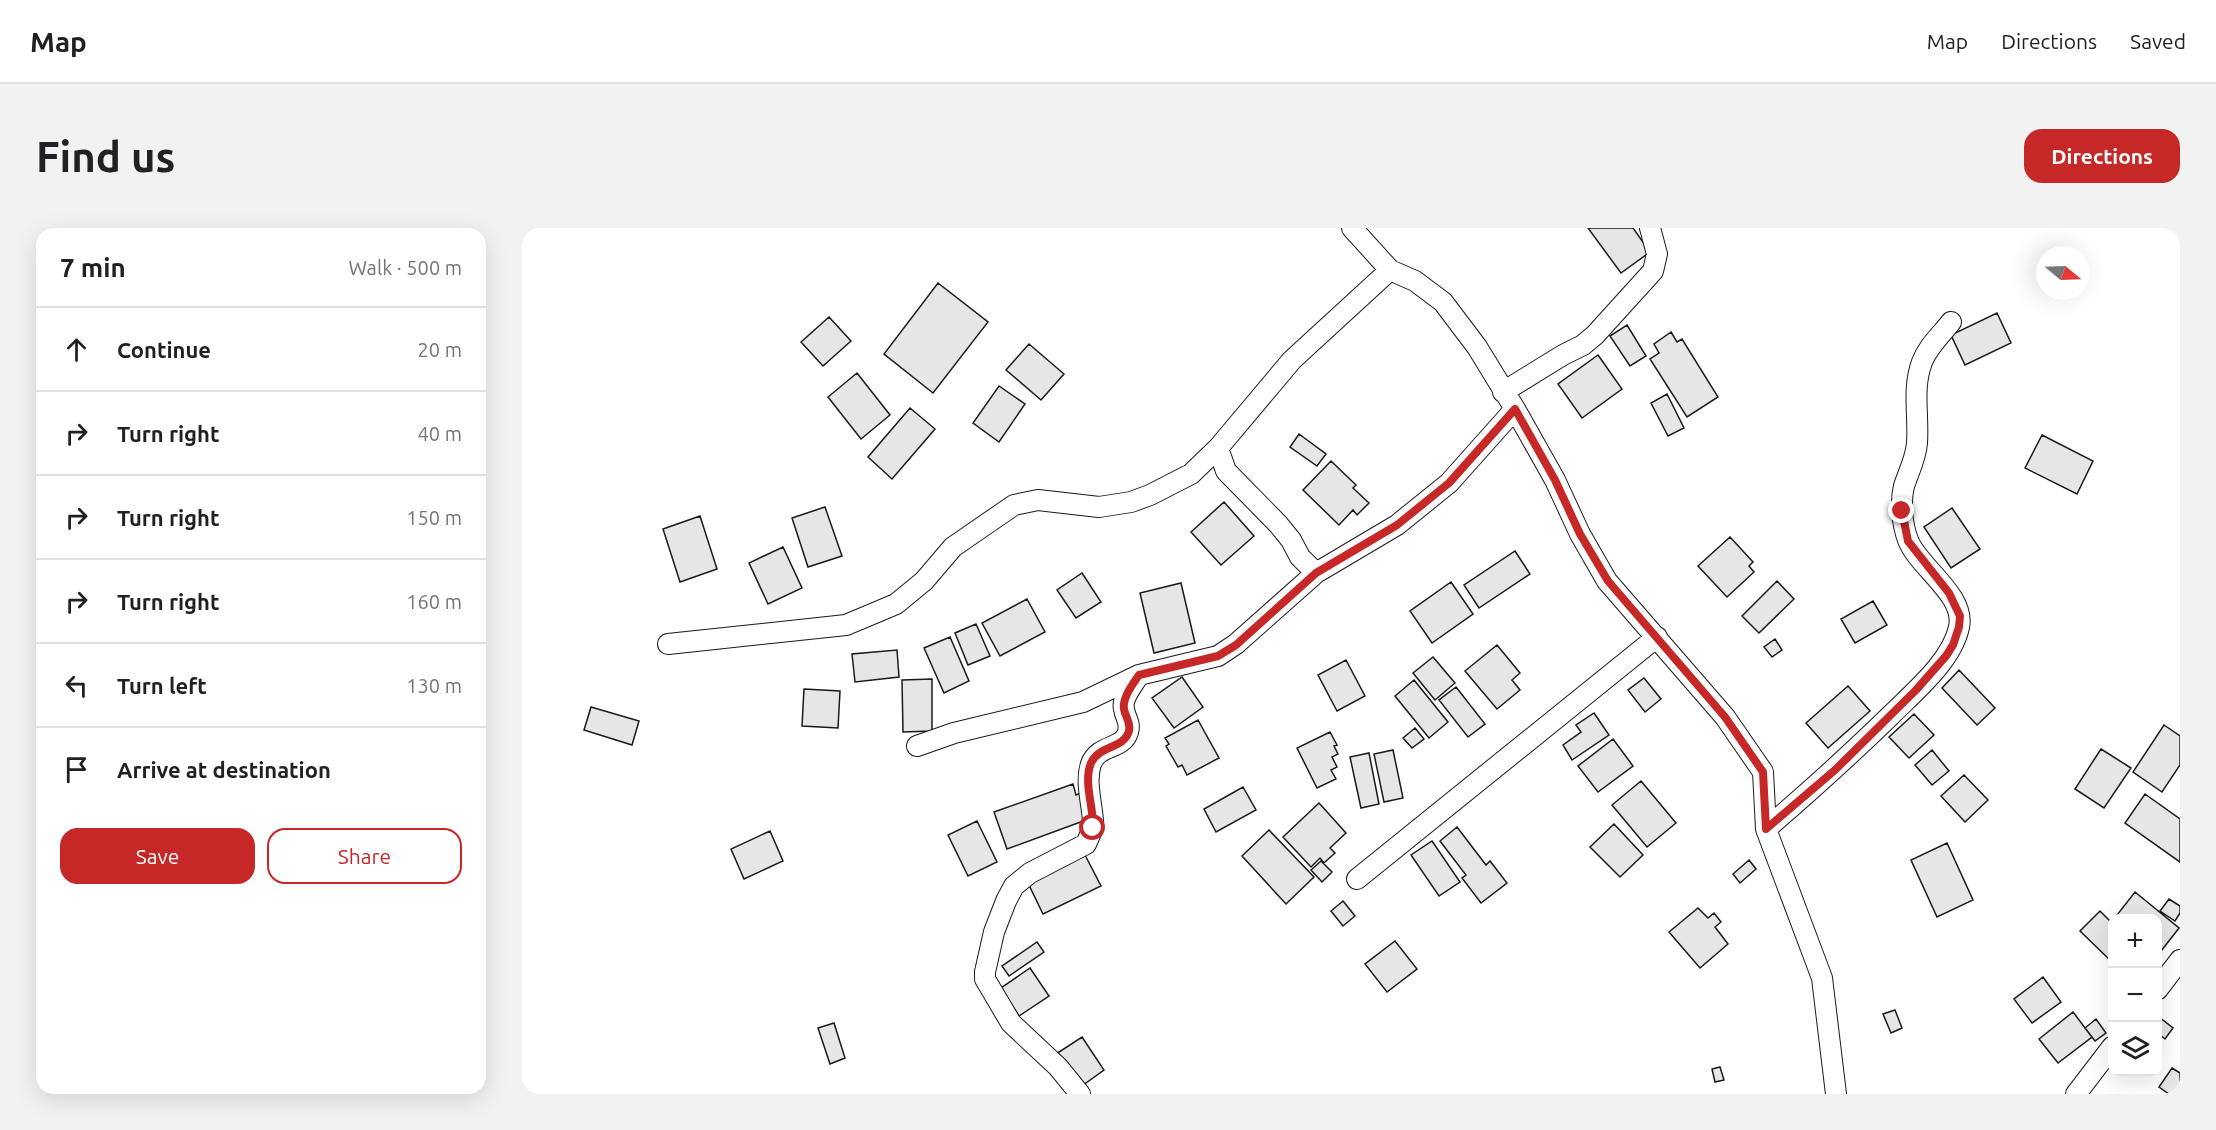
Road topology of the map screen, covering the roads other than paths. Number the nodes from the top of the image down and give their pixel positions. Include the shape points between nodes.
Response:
1 (1352, 228) edge
2 (1650, 228) edge
3 (1390, 270) junction
4 (1951, 322) dead end
5 (1503, 392) junction
6 (1515, 409) junction
7 (1218, 448) junction
8 (1316, 573) junction
9 (1657, 637) junction
10 (668, 644) dead end
11 (1139, 675) junction
12 (916, 746) dead end
13 (1766, 829) junction
14 (1357, 879) dead end
15 (2180, 960) edge
16 (2162, 983) edge
17 (2108, 1052) edge
18 (1080, 1094) edge
19 (1836, 1094) edge
20 (2076, 1094) edge

1 - 3 street
2 - 5 street via 1656,254 1653,271 1583,345
3 - 5 street via 1415,281 1443,302 1477,347
3 - 7 street via 1292,360
4 - 13 street via 1927,351 1916,379 1917,441 1902,511 1908,541 1949,593 1960,616 1959,627 1946,656 1916,690 1835,770
5 - 6 street
6 - 8 street via 1449,483 1397,525
6 - 9 street via 1608,581
7 - 8 street via 1226,471 1278,524
7 - 10 street via 1191,474 1131,502 1099,507 1038,500 1014,505 952,547 924,581 896,604 846,625
8 - 11 street via 1236,645 1218,656
9 - 13 street via 1725,717 1763,772
9 - 14 street
11 - 12 street via 1083,702 954,732
11 - 18 street via 1124,703 1130,724 1128,733 1124,740 1097,754 1091,763 1093,828 1086,844 1030,873 1014,886 985,964 985,979 1011,1023 1058,1066
13 - 19 street via 1822,978
15 - 16 street
17 - 20 street

